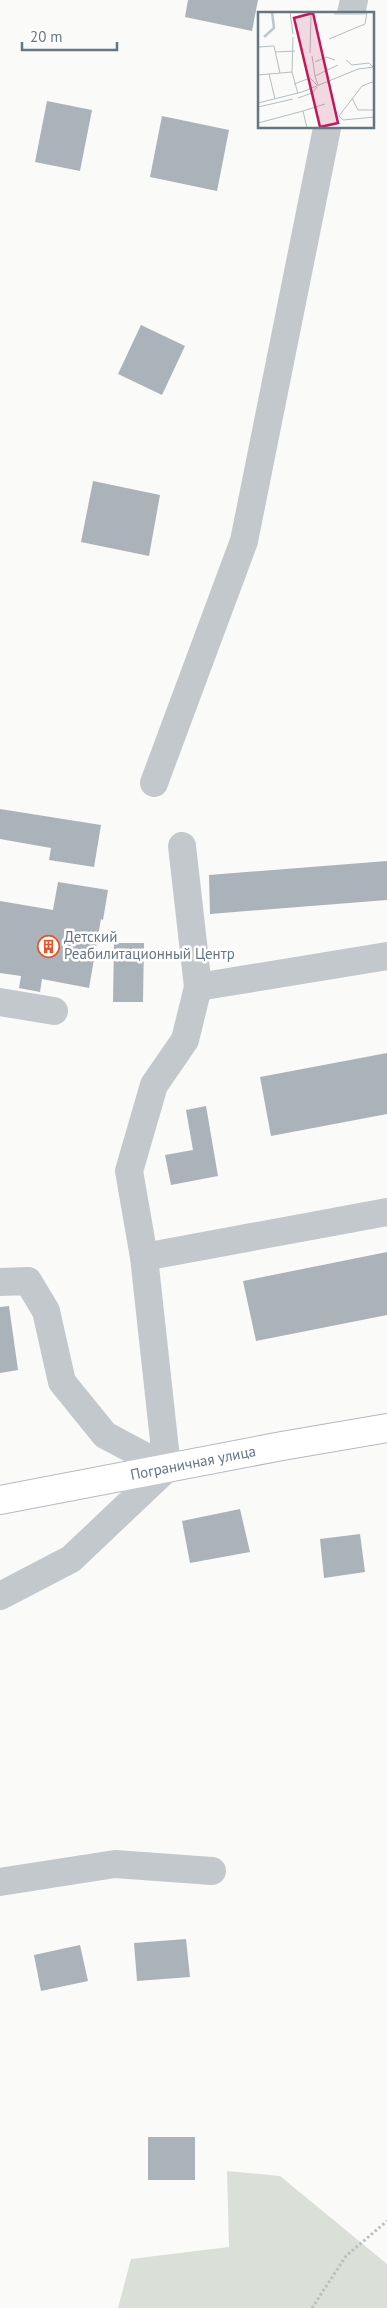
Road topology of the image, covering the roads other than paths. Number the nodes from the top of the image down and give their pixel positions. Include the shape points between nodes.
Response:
1 (327, 129) edge
2 (154, 783) dead end
3 (182, 846) dead end
4 (387, 956) edge
5 (198, 987) junction
6 (0, 1002) edge
7 (54, 1011) dead end
8 (387, 1212) edge
9 (144, 1258) junction
10 (0, 1282) edge
11 (387, 1428) edge
12 (167, 1468) junction
13 (0, 1500) edge
14 (0, 1596) edge
15 (212, 1872) dead end
16 (0, 1882) edge

1 - 2 street via 244,540
3 - 5 street
4 - 5 street
5 - 9 street via 185,1040 154,1085 129,1171
6 - 7 street
8 - 9 street
9 - 12 street
10 - 12 street via 28,1281 46,1310 62,1382 105,1435
11 - 12 main road, Пограничная улица
12 - 13 main road, Пограничная улица
12 - 14 street via 71,1559
15 - 16 street via 115,1864

